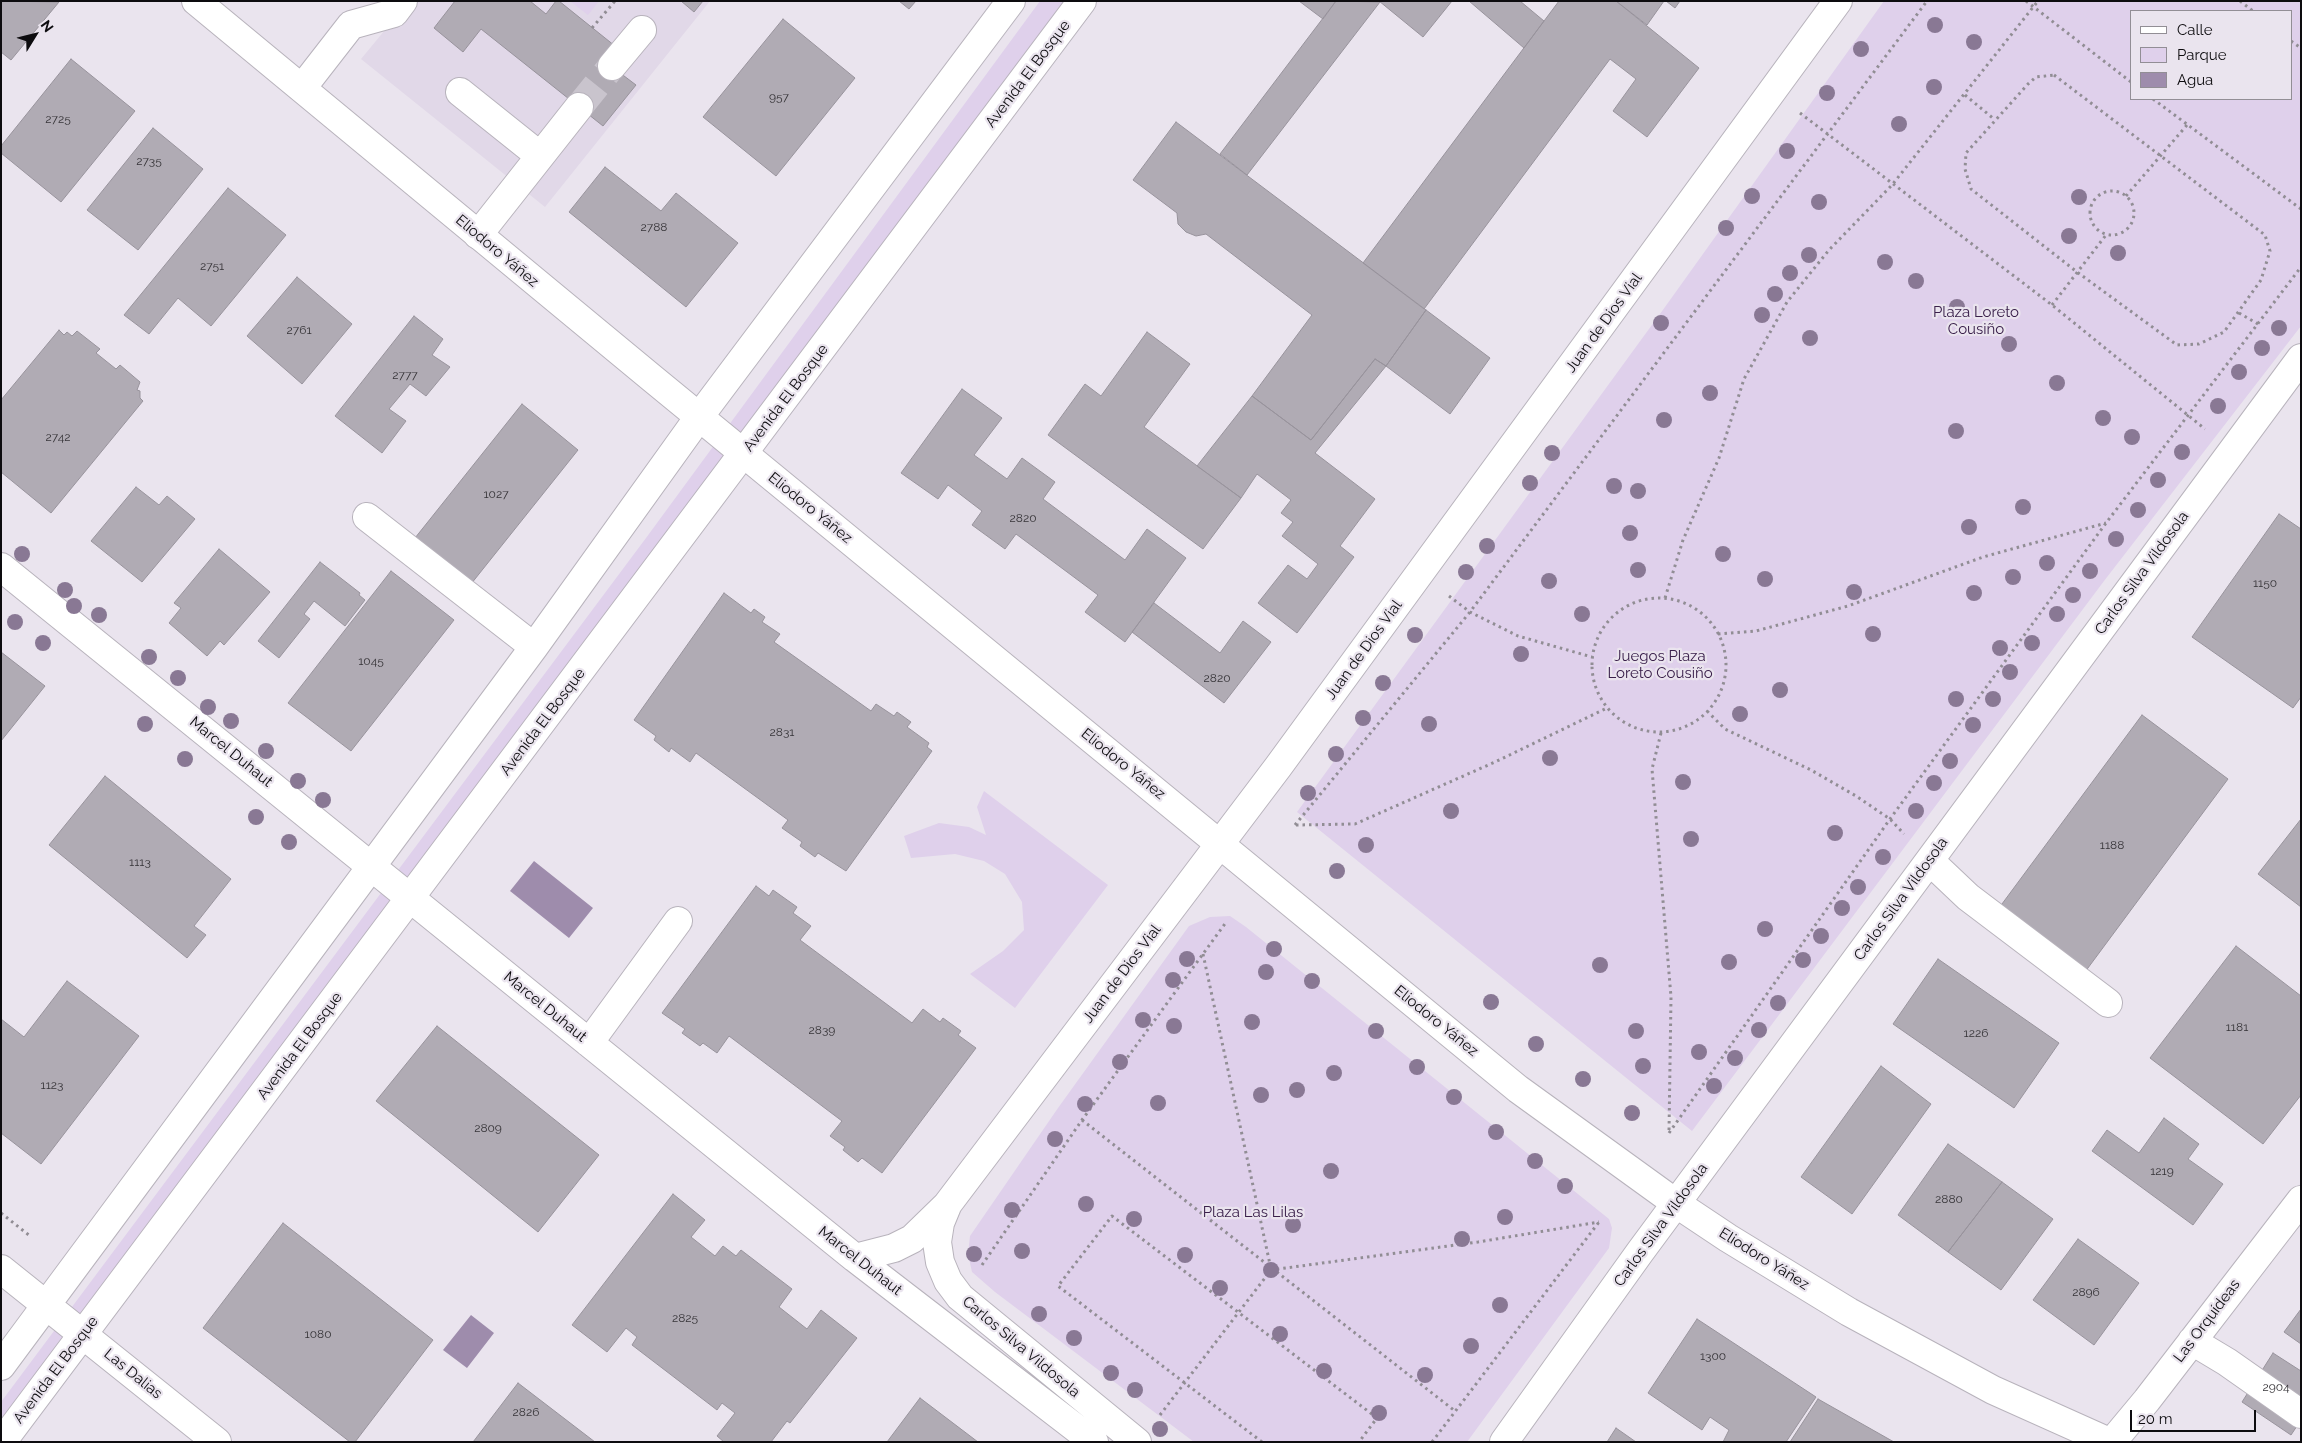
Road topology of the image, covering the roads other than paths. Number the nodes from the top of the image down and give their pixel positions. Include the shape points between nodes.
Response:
1 (196, 1) edge
2 (404, 1) edge
3 (1011, 1) edge
4 (1082, 1) edge
5 (1838, 1) edge
6 (642, 30) dead end
7 (612, 66) tunnel mouth
8 (302, 88) junction
9 (460, 92) dead end
10 (579, 107) tunnel mouth
11 (540, 156) junction
12 (478, 235) junction
13 (2301, 358) edge
14 (699, 417) junction
15 (744, 454) junction
16 (367, 517) dead end
17 (1, 566) edge
18 (534, 647) junction
19 (1220, 844) junction
20 (1930, 861) junction
21 (371, 867) junction
22 (411, 898) junction
23 (678, 921) dead end
24 (2108, 1003) dead end
25 (589, 1043) junction
26 (2301, 1200) edge
27 (947, 1204) junction
28 (1677, 1204) junction
29 (855, 1258) junction
30 (1, 1269) edge
31 (47, 1306) junction
32 (83, 1334) junction
33 (2192, 1341) junction
34 (1, 1366) edge
35 (2301, 1414) edge
36 (2, 1442) edge
37 (217, 1442) edge
38 (1094, 1442) edge
39 (1136, 1442) edge
40 (1504, 1442) edge
41 (2110, 1442) edge

1 - 8 street, Eliodoro Yáñez
2 - 8 street via 394,13 351,25
3 - 14 street
4 - 15 street, Avenida El Bosque
5 - 19 street, Juan de Dios Vial
6 - 7 street
8 - 12 street, Eliodoro Yáñez
9 - 11 street
10 - 11 street
11 - 12 street
12 - 14 street, Eliodoro Yáñez
13 - 20 street, Carlos Silva Vildosola
14 - 15 street, Eliodoro Yáñez
14 - 18 street
15 - 19 street, Eliodoro Yáñez
15 - 22 street, Avenida El Bosque
16 - 18 street
17 - 21 street, Marcel Duhaut
18 - 21 street
19 - 27 street, Juan de Dios Vial
19 - 28 street, Eliodoro Yáñez via 1518,1089
20 - 24 street via 1968,897
20 - 28 street, Carlos Silva Vildosola
21 - 22 street, Marcel Duhaut
21 - 31 street
22 - 25 street, Marcel Duhaut
22 - 32 street, Avenida El Bosque
23 - 25 street
25 - 29 street, Marcel Duhaut
26 - 33 street, Las Orquídeas
27 - 29 street, Juan de Dios Vial via 912,1239 894,1248
27 - 39 street, Carlos Silva Vildosola via 937,1242 940,1262 960,1297
28 - 40 street, Carlos Silva Vildosola
28 - 41 street, Eliodoro Yáñez via 1880,1329 1993,1390
29 - 38 street, Marcel Duhaut
30 - 31 street, Las Dalias
31 - 32 street, Las Dalias
31 - 34 street
32 - 36 street, Avenida El Bosque
32 - 37 street, Las Dalias
33 - 35 street
33 - 41 street, Las Orquídeas

